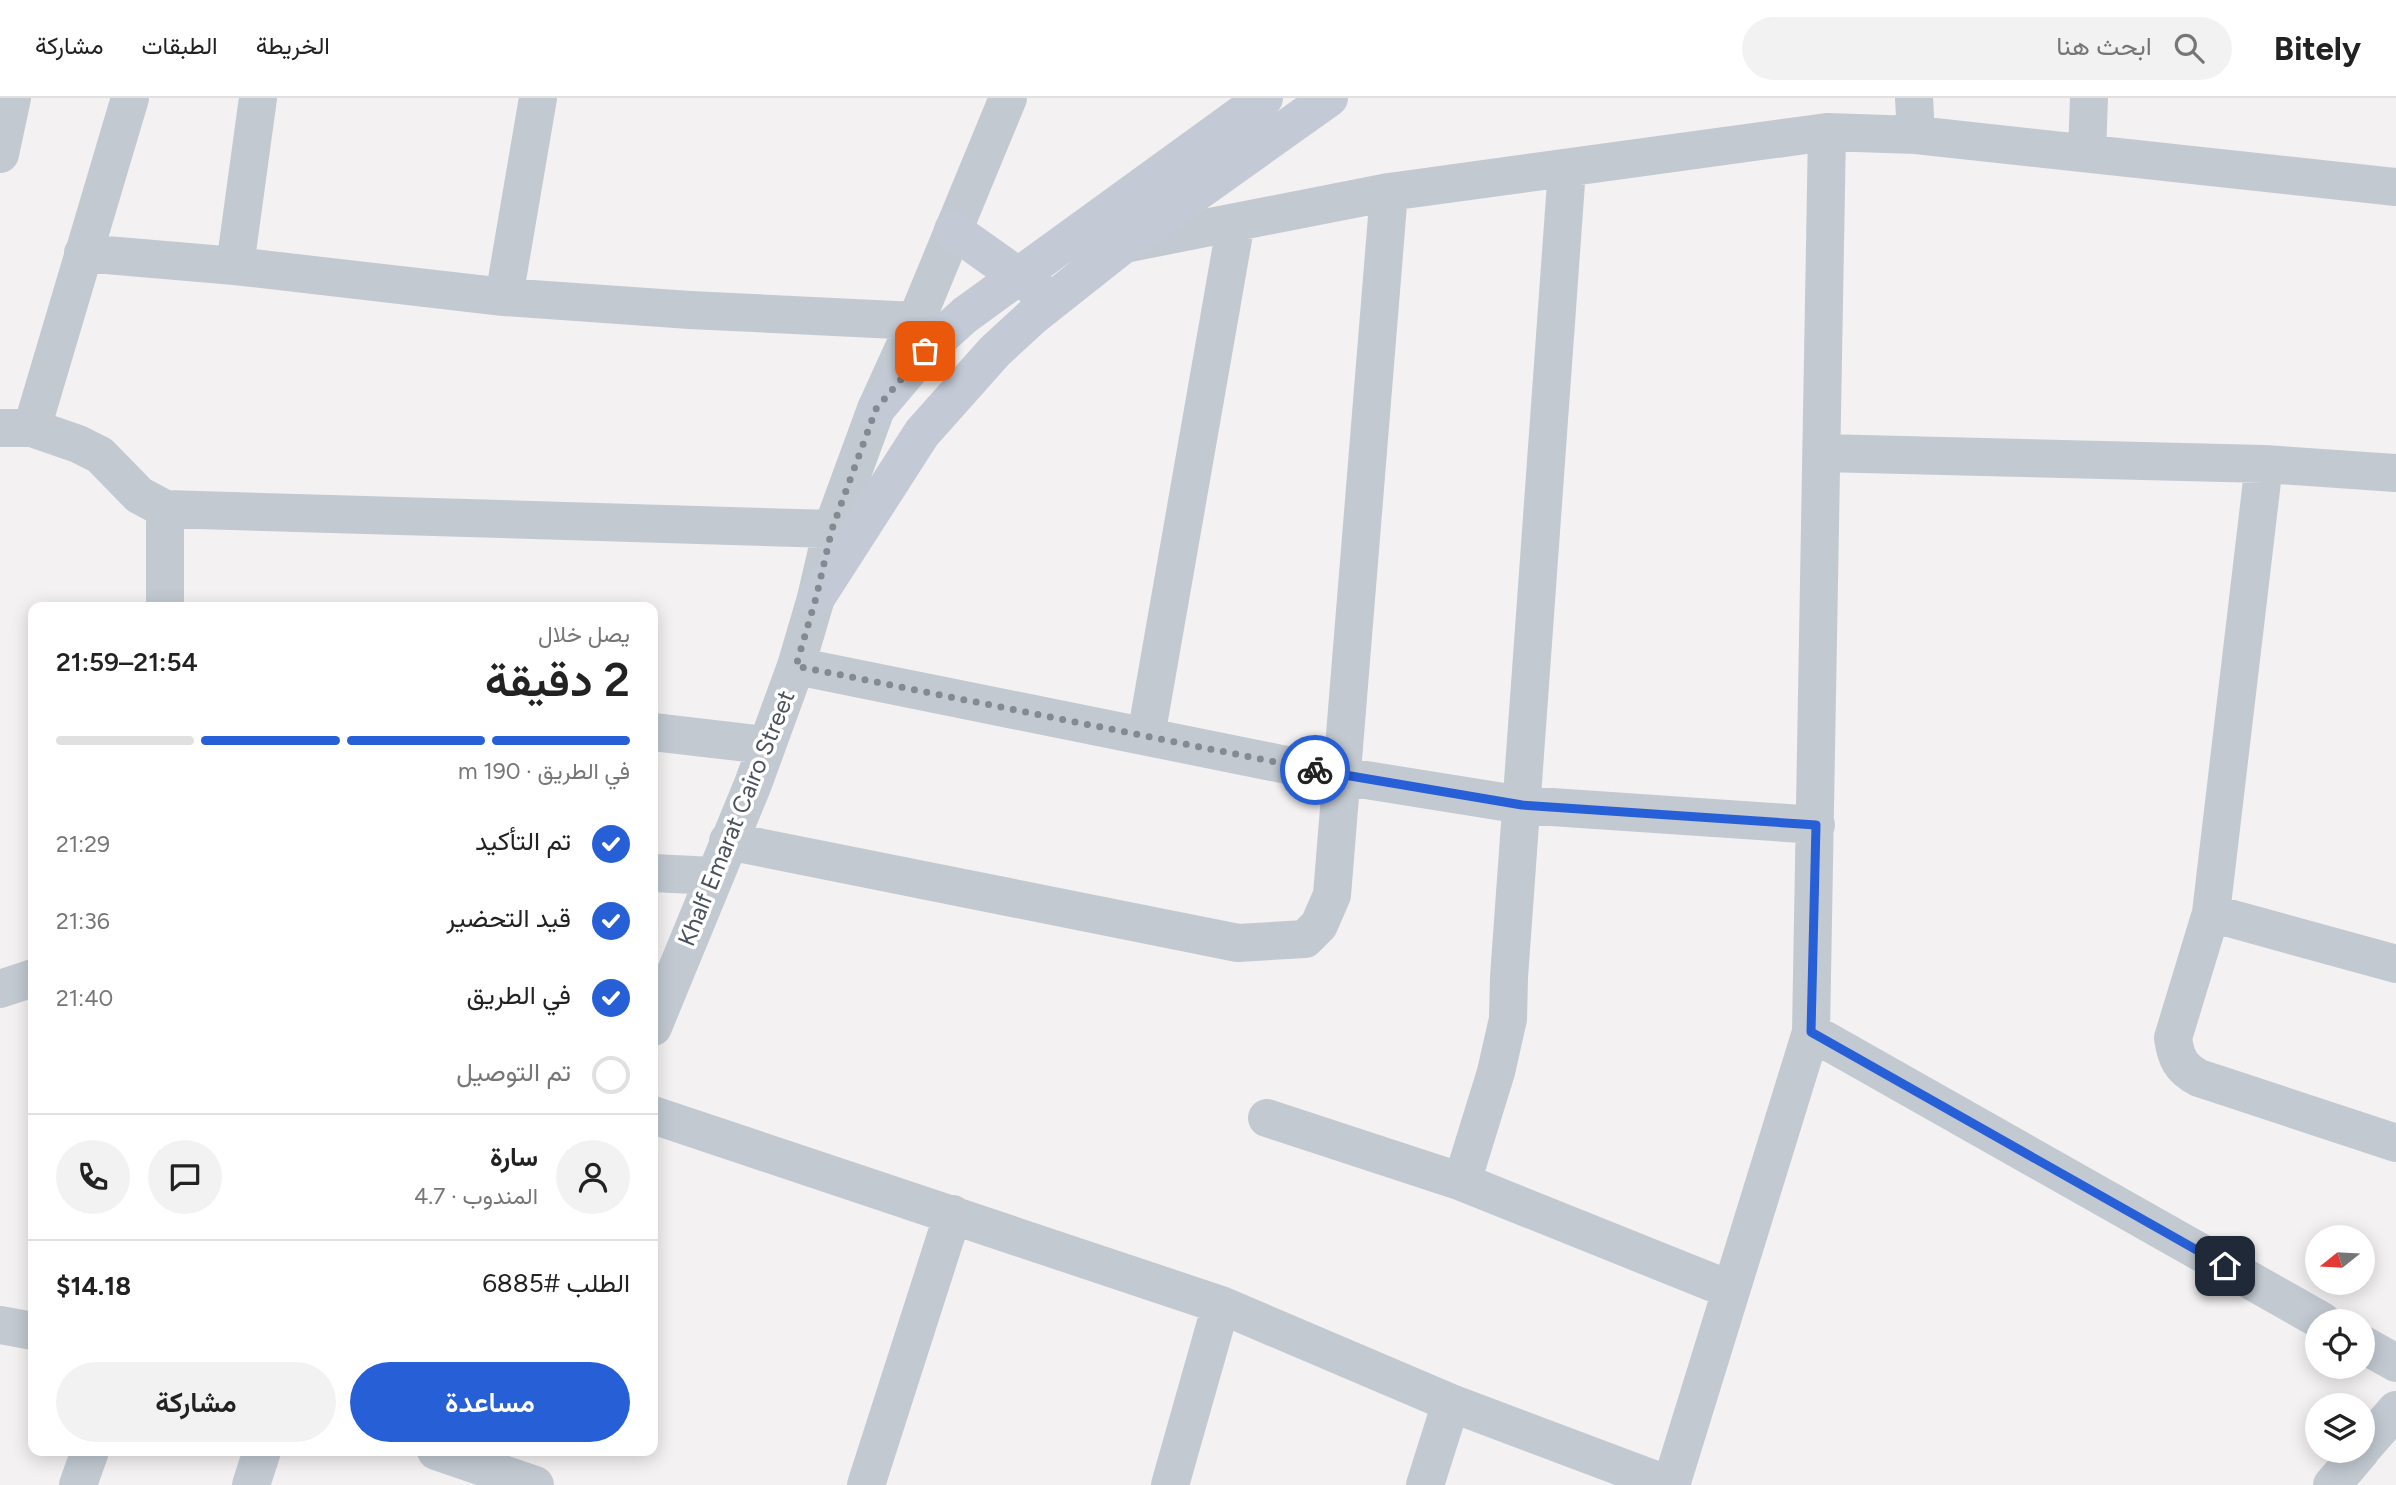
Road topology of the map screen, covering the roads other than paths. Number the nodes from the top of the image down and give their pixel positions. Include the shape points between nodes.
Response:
1 (12, 98) edge
2 (130, 98) edge
3 (258, 98) edge
4 (538, 98) edge
5 (1008, 98) edge
6 (1264, 98) edge
7 (1329, 98) edge
8 (2089, 98) edge
9 (1915, 116) edge
10 (1827, 132) junction
11 (2087, 153) junction
12 (0, 154) edge
13 (1567, 169) junction
14 (2396, 187) edge
15 (1389, 192) junction
16 (1236, 222) junction
17 (953, 230) junction
18 (1124, 244) junction
19 (83, 253) junction
20 (235, 266) junction
21 (1019, 277) junction
22 (504, 297) junction
23 (1052, 300) junction
24 (916, 321) junction
25 (876, 409) junction
26 (16, 428) edge
27 (1823, 453) junction
28 (2264, 464) junction
29 (2396, 473) edge
30 (165, 509) junction
31 (832, 529) junction
32 (816, 598) junction
33 (165, 602) edge
34 (796, 666) junction
35 (658, 733) edge
36 (1146, 736) junction
37 (766, 744) junction
38 (1341, 776) junction
39 (1522, 805) junction
40 (1816, 825) junction
41 (728, 841) junction
42 (658, 873) edge
43 (714, 876) junction
44 (2211, 913) junction
45 (2396, 964) edge
46 (28, 980) edge
47 (0, 989) edge
48 (658, 1015) edge
49 (1811, 1032) junction
50 (658, 1117) edge
51 (1268, 1118) dead end
52 (2396, 1143) edge
53 (1462, 1182) junction
54 (953, 1214) junction
55 (1731, 1290) junction
56 (1221, 1305) junction
57 (2305, 1311) edge
58 (0, 1325) edge
59 (28, 1330) edge
60 (2375, 1351) edge
61 (2396, 1363) edge
62 (1451, 1403) junction
63 (2396, 1410) edge
64 (2375, 1435) edge
65 (88, 1456) edge
66 (260, 1456) edge
67 (448, 1456) edge
68 (2351, 1463) edge
69 (474, 1467) edge
70 (78, 1485) edge
71 (251, 1485) edge
72 (535, 1485) edge
73 (866, 1485) edge
74 (1170, 1485) edge
75 (1425, 1485) edge
76 (1670, 1485) edge
77 (2332, 1485) edge

1 - 12 street
2 - 19 street
3 - 20 street
4 - 22 street
5 - 17 street, Khalf Emarat Cairo Street
6 - 21 street
7 - 18 street
8 - 11 street
9 - 10 street
9 - 11 street
10 - 13 street
10 - 27 street
11 - 14 street
13 - 15 street
13 - 39 street
15 - 16 street
15 - 38 street
16 - 18 street
16 - 36 street
17 - 21 street
17 - 24 street, Khalf Emarat Cairo Street
18 - 23 street
19 - 20 street
19 - 26 street
20 - 22 street
21 - 23 street
21 - 25 street via 944,332
22 - 24 street
23 - 32 street via 995,351 922,433
24 - 25 street, Khalf Emarat Cairo Street
25 - 31 street, Khalf Emarat Cairo Street
26 - 30 street via 78,444 100,455 139,495
27 - 28 street
27 - 40 street
28 - 29 street
28 - 44 street
30 - 31 street
30 - 33 street
31 - 32 street, Khalf Emarat Cairo Street
32 - 34 street, Khalf Emarat Cairo Street
34 - 36 street
34 - 37 street, Khalf Emarat Cairo Street
35 - 37 street
36 - 38 street
37 - 41 street, Khalf Emarat Cairo Street
38 - 39 street
38 - 41 street via 1332,895 1319,925 1305,939 1285,942 1238,943
39 - 40 street
39 - 53 street via 1508,1018
40 - 49 street
41 - 43 street, Khalf Emarat Cairo Street
42 - 43 street
43 - 48 street, Khalf Emarat Cairo Street
44 - 45 street
44 - 52 street via 2173,1038 2184,1070
46 - 47 street
49 - 55 street
49 - 57 street
50 - 54 street
51 - 53 street
53 - 55 street
54 - 56 street
54 - 73 street
55 - 76 street
56 - 62 street
56 - 74 street
58 - 59 street
60 - 61 street
62 - 75 street
62 - 76 street
63 - 64 street
65 - 70 street
66 - 71 street
67 - 69 street
68 - 77 street
69 - 72 street

